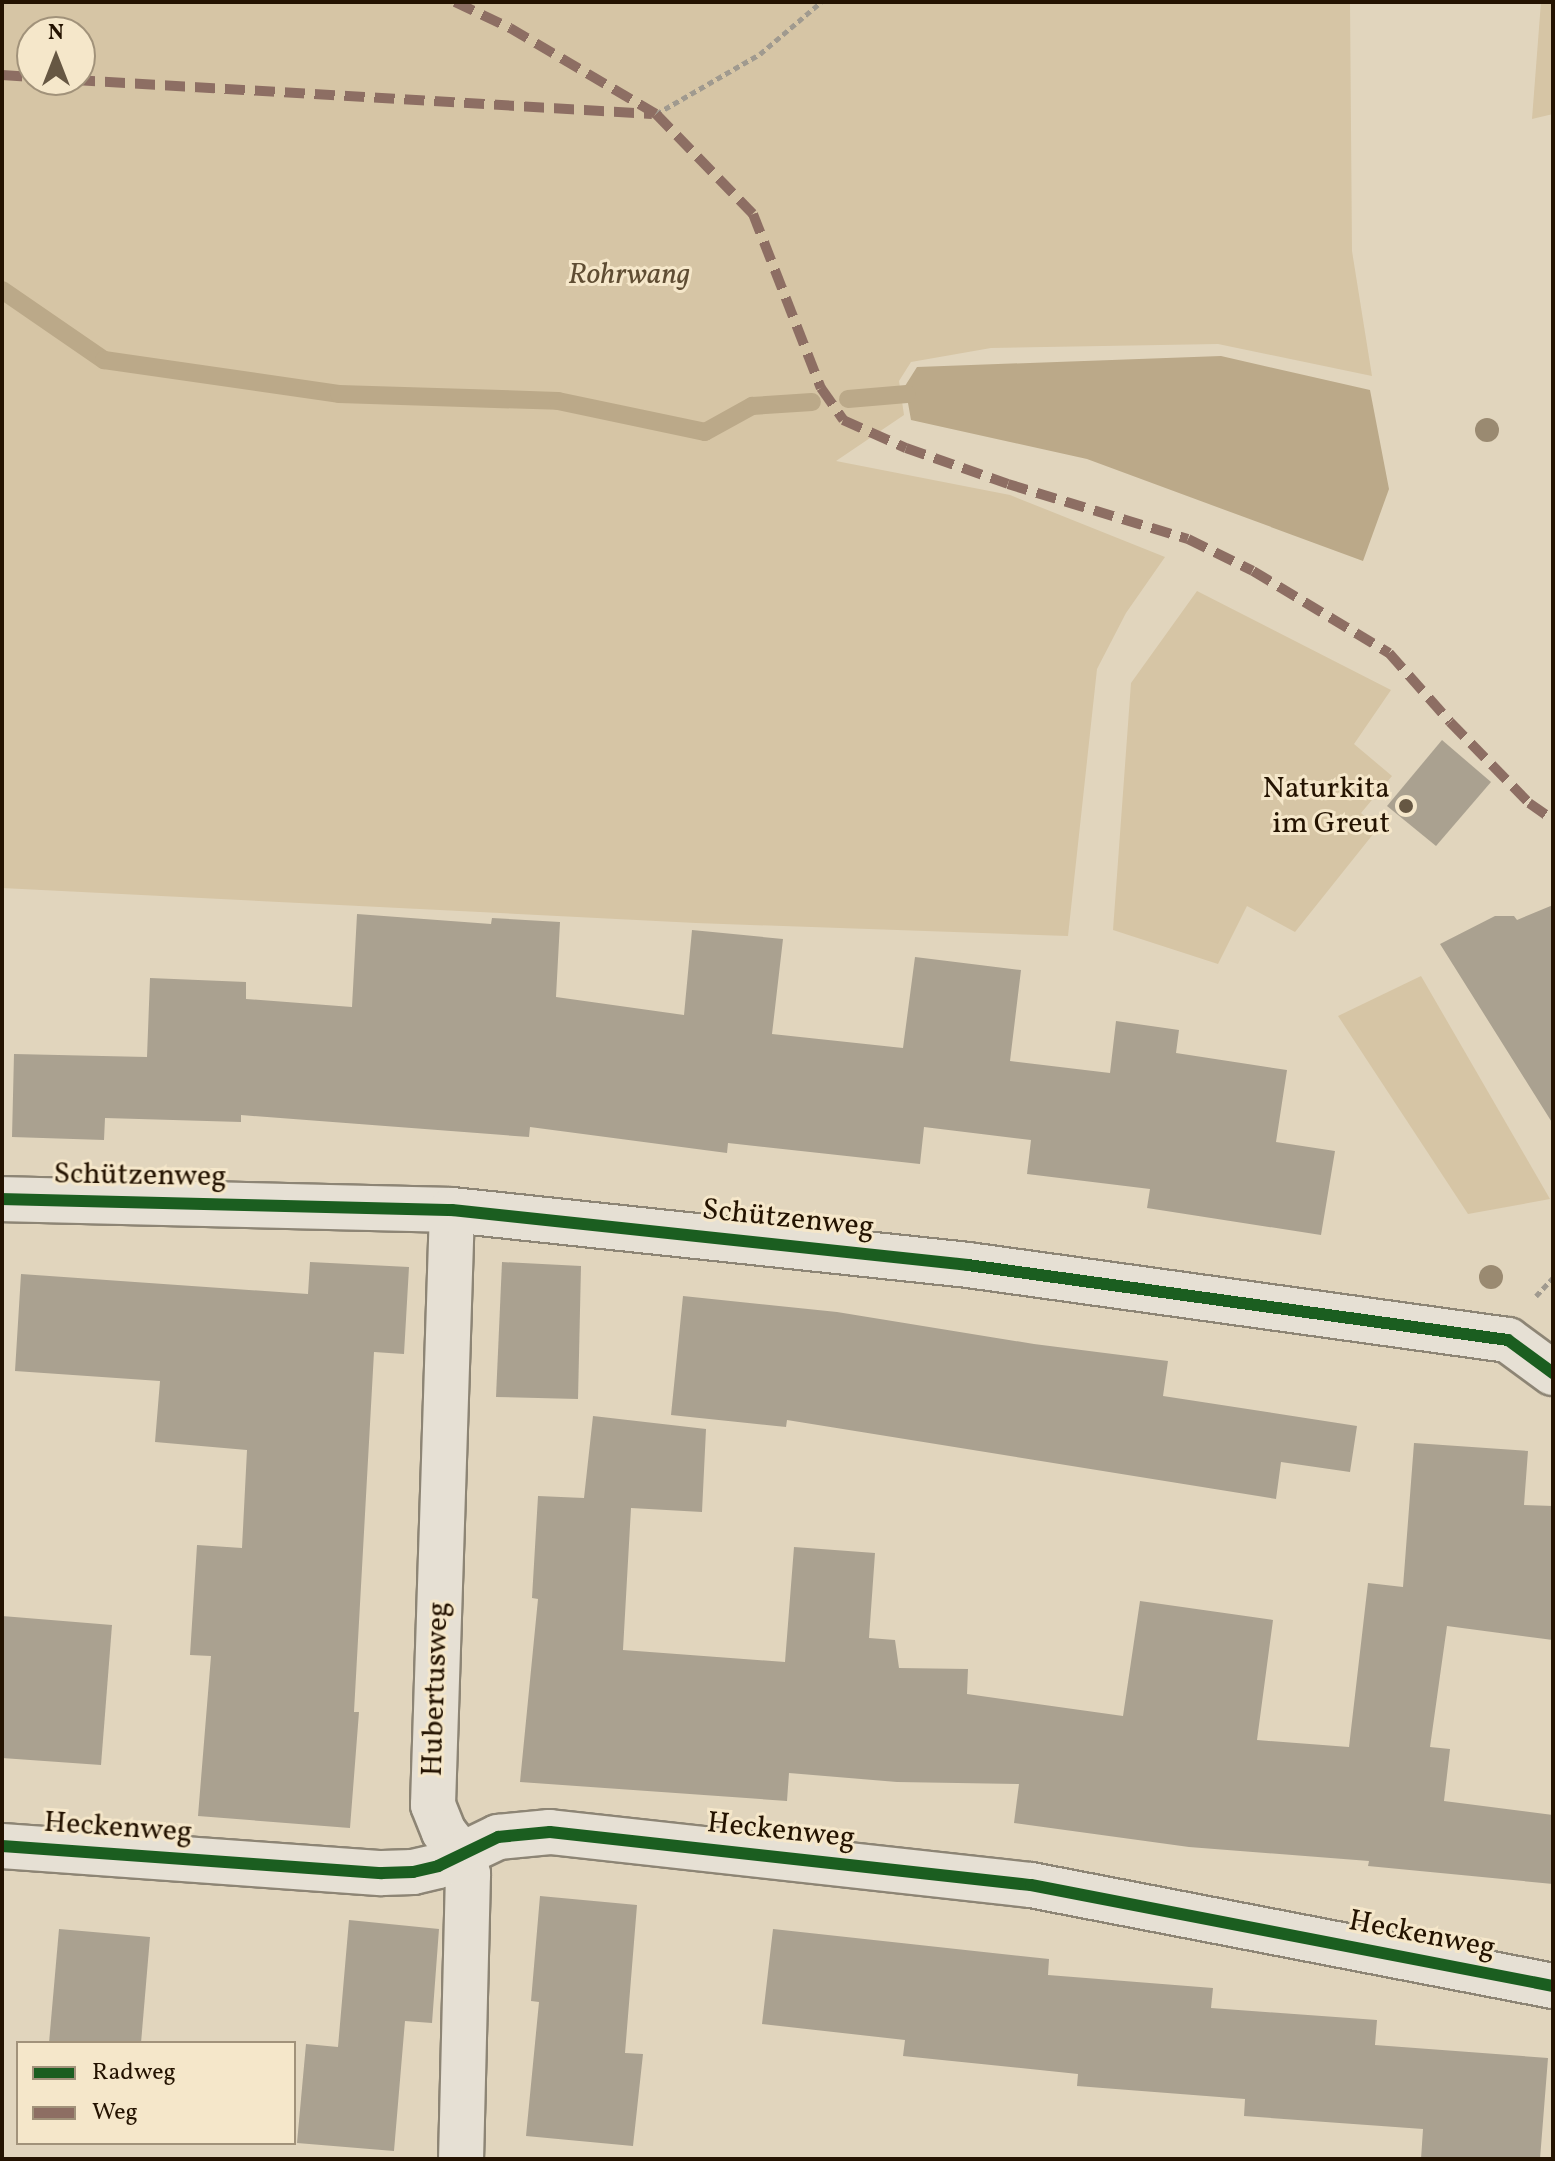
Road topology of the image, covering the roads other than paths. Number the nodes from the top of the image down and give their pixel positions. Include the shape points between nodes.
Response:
1 (2, 1199) edge
2 (452, 1210) junction
3 (1553, 1373) edge
4 (2, 1846) edge
5 (462, 1855) junction
6 (1553, 1986) edge
7 (461, 2159) edge

1 - 2 street, Schützenweg
2 - 3 street, Schützenweg via 968,1265 1508,1340
2 - 5 street, Hubertusweg via 433,1805 444,1832
4 - 5 street, Heckenweg via 382,1873 413,1872
5 - 6 street, Heckenweg via 498,1837 550,1832 1031,1885
5 - 7 street, Hubertusweg via 468,1874

